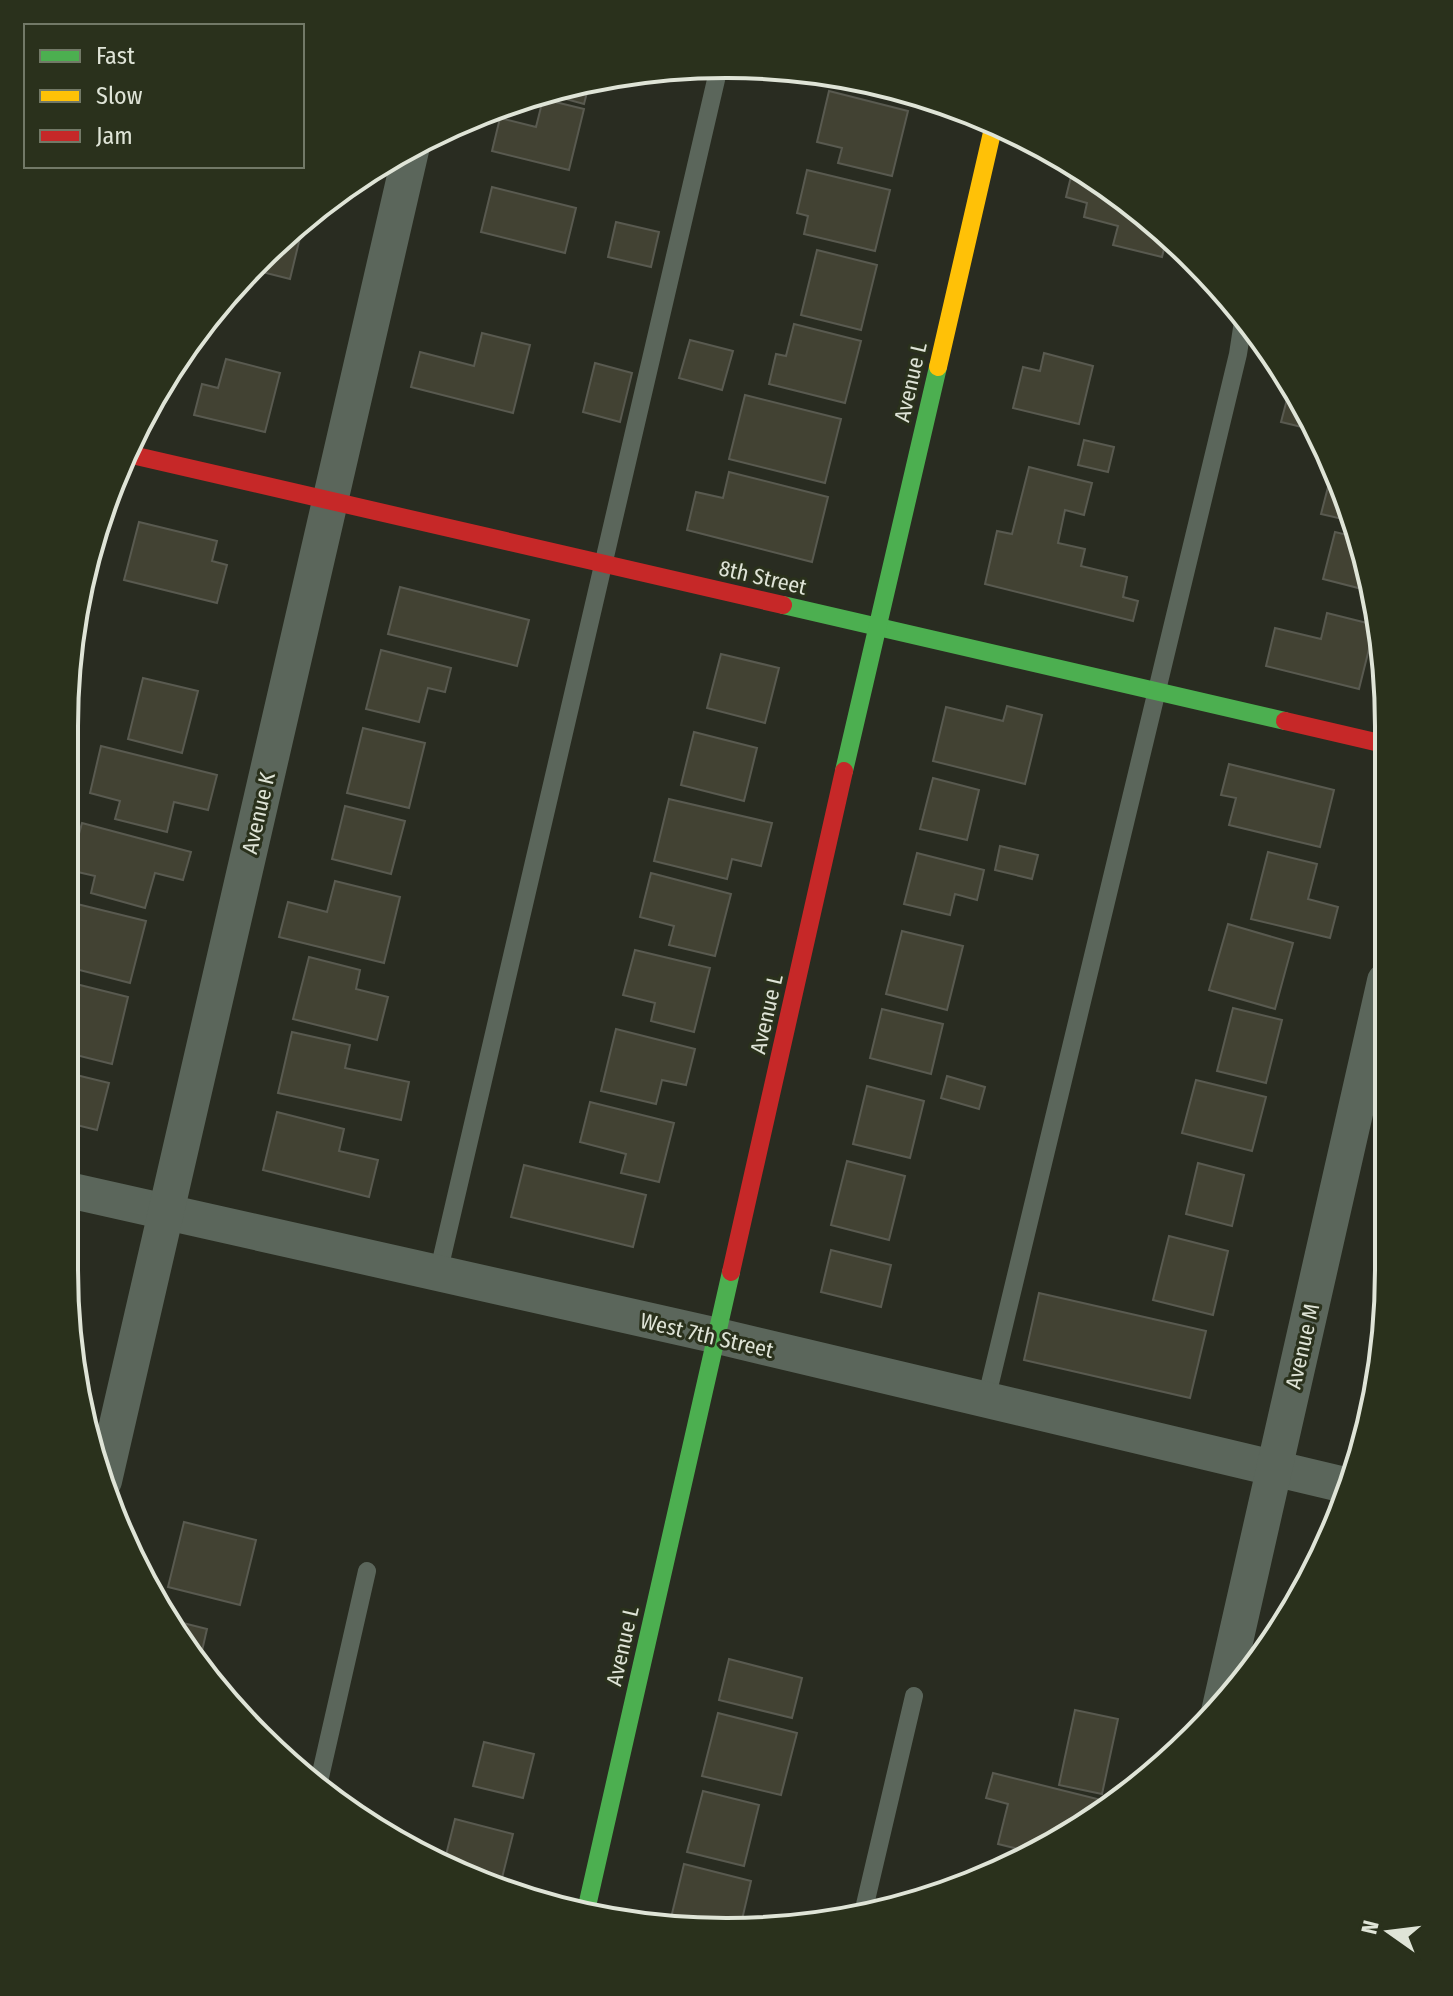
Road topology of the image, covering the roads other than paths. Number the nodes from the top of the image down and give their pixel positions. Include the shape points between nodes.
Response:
1 (716, 78) edge
2 (991, 135) edge
3 (408, 162) edge
4 (1241, 332) edge
5 (137, 456) edge
6 (330, 501) junction
7 (603, 564) junction
8 (877, 628) junction
9 (1157, 692) junction
10 (1375, 742) edge
11 (1375, 1025) edge
12 (78, 1192) edge
13 (166, 1213) junction
14 (438, 1274) junction
15 (718, 1336) junction
16 (986, 1400) junction
17 (108, 1464) edge
18 (1274, 1469) junction
19 (1339, 1484) edge
20 (367, 1571) dead end
21 (1226, 1683) edge
22 (914, 1696) dead end
23 (321, 1775) edge
24 (588, 1903) edge
25 (865, 1903) edge

1 - 7 lane
2 - 8 street, Avenue L
3 - 6 street, Avenue K
4 - 9 lane
5 - 6 street, 8th Street
6 - 7 street, 8th Street
6 - 13 street, Avenue K
7 - 8 street, 8th Street
7 - 14 lane
8 - 9 street, 8th Street
8 - 15 street, Avenue L
9 - 10 street, 8th Street
9 - 16 lane
11 - 18 street, Avenue M
12 - 13 street, West 7th Street
13 - 14 street, West 7th Street
13 - 17 street, Avenue K
14 - 15 street, West 7th Street
15 - 16 street, West 7th Street
15 - 24 street, Avenue L
16 - 18 street, West 7th Street
18 - 19 street, West 7th Street
18 - 21 street, Avenue M
20 - 23 lane
22 - 25 lane

